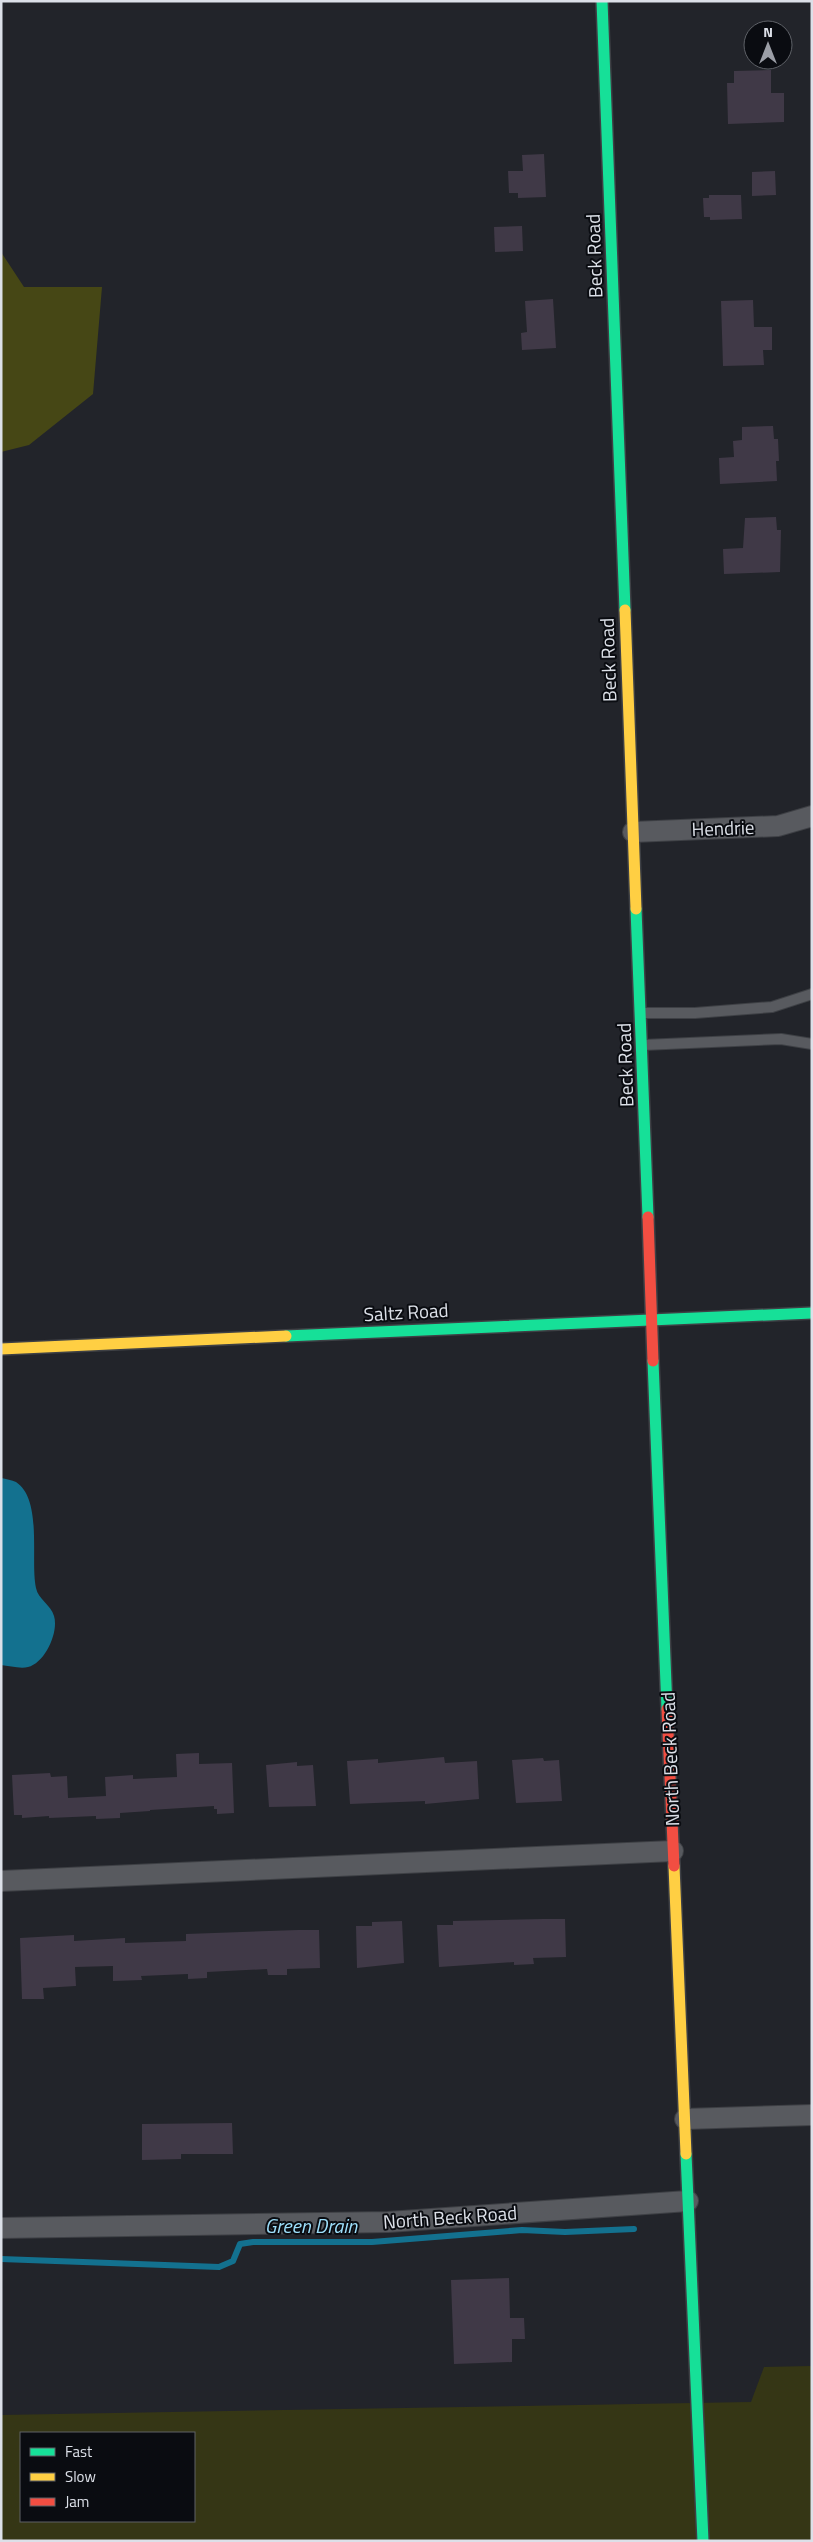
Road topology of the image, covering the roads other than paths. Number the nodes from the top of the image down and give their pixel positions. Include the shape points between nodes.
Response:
1 (602, 1) edge
2 (812, 816) edge
3 (633, 832) junction
4 (812, 994) edge
5 (640, 1013) junction
6 (812, 1044) edge
7 (642, 1045) junction
8 (812, 1313) edge
9 (651, 1318) junction
10 (1, 1349) edge
11 (672, 1852) junction
12 (1, 1881) edge
13 (812, 2115) edge
14 (685, 2119) junction
15 (688, 2201) junction
16 (1, 2228) edge
17 (703, 2541) edge

1 - 3 main road, Beck Road
2 - 3 street, Hendrie via 778,826
3 - 5 main road, Beck Road
4 - 5 lane via 772,1007
5 - 7 main road, Beck Road
6 - 7 lane via 781,1039
7 - 9 main road, Beck Road
8 - 9 main road, Saltz Road
9 - 10 main road, Saltz Road
9 - 11 main road, North Beck Road
11 - 12 street
11 - 14 main road, North Beck Road
13 - 14 street
14 - 15 main road, North Beck Road
15 - 16 street, North Beck Road via 388,2222
15 - 17 main road, North Beck Road

